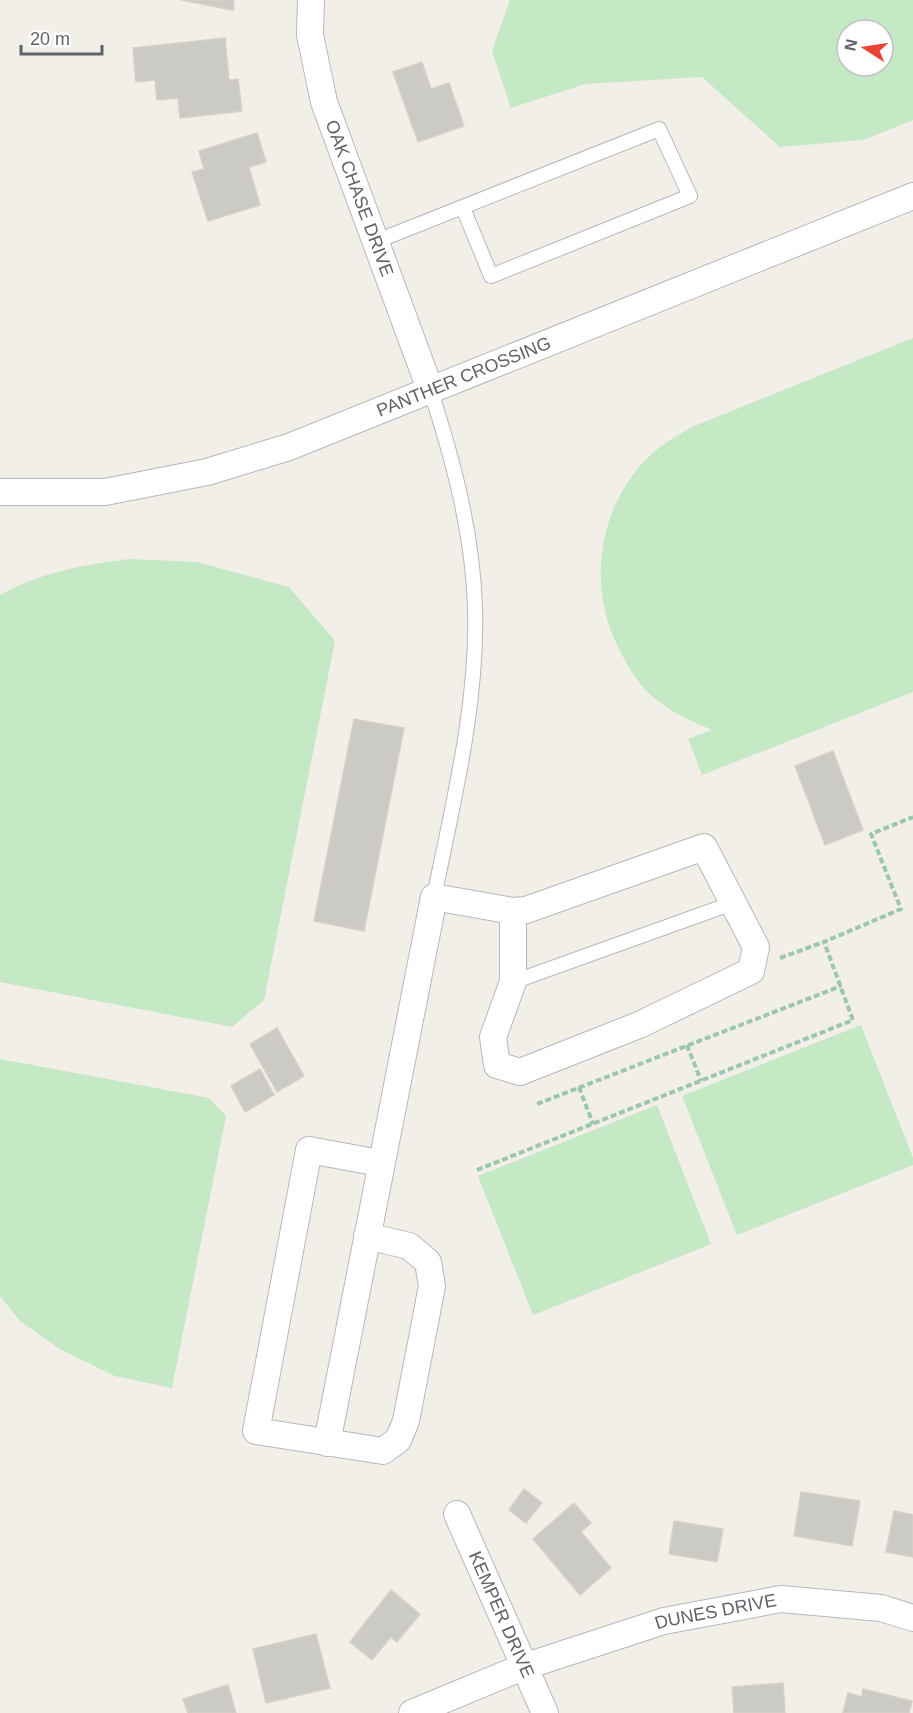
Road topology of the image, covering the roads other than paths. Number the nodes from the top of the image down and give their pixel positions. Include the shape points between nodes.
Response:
1 (311, 0) edge
2 (913, 196) edge
3 (463, 208) junction
4 (377, 241) junction
5 (430, 389) junction
6 (0, 492) edge
7 (434, 897) junction
8 (733, 903) junction
9 (513, 911) junction
10 (513, 982) junction
11 (380, 1163) junction
12 (367, 1236) junction
13 (327, 1443) junction
14 (457, 1514) dead end
15 (913, 1617) edge
16 (523, 1667) junction
17 (412, 1713) edge
18 (545, 1713) edge

1 - 4 street, OAK CHASE DRIVE via 310,35 324,102
2 - 5 street, PANTHER CROSSING
3 - 3 lane via 491,276 690,196 659,129
3 - 4 lane
4 - 5 street, OAK CHASE DRIVE
5 - 6 street, PANTHER CROSSING via 289,447 207,472 105,492
5 - 7 lane via 451,450 476,608 471,692
7 - 9 street
7 - 11 street
8 - 9 street via 704,847 526,910
8 - 10 lane
8 - 10 street via 756,947 751,970 639,1025 520,1072 497,1065 493,1037
9 - 10 street
11 - 12 street
11 - 13 street via 309,1150 306,1162 256,1431
12 - 13 street
12 - 13 street via 409,1246 428,1262 432,1286 406,1422 399,1440 382,1451
14 - 16 street, KEMPER DRIVE
15 - 16 street, DUNES DRIVE via 881,1608 780,1599 664,1621
16 - 17 street, DUNES DRIVE
16 - 18 street, KEMPER DRIVE

